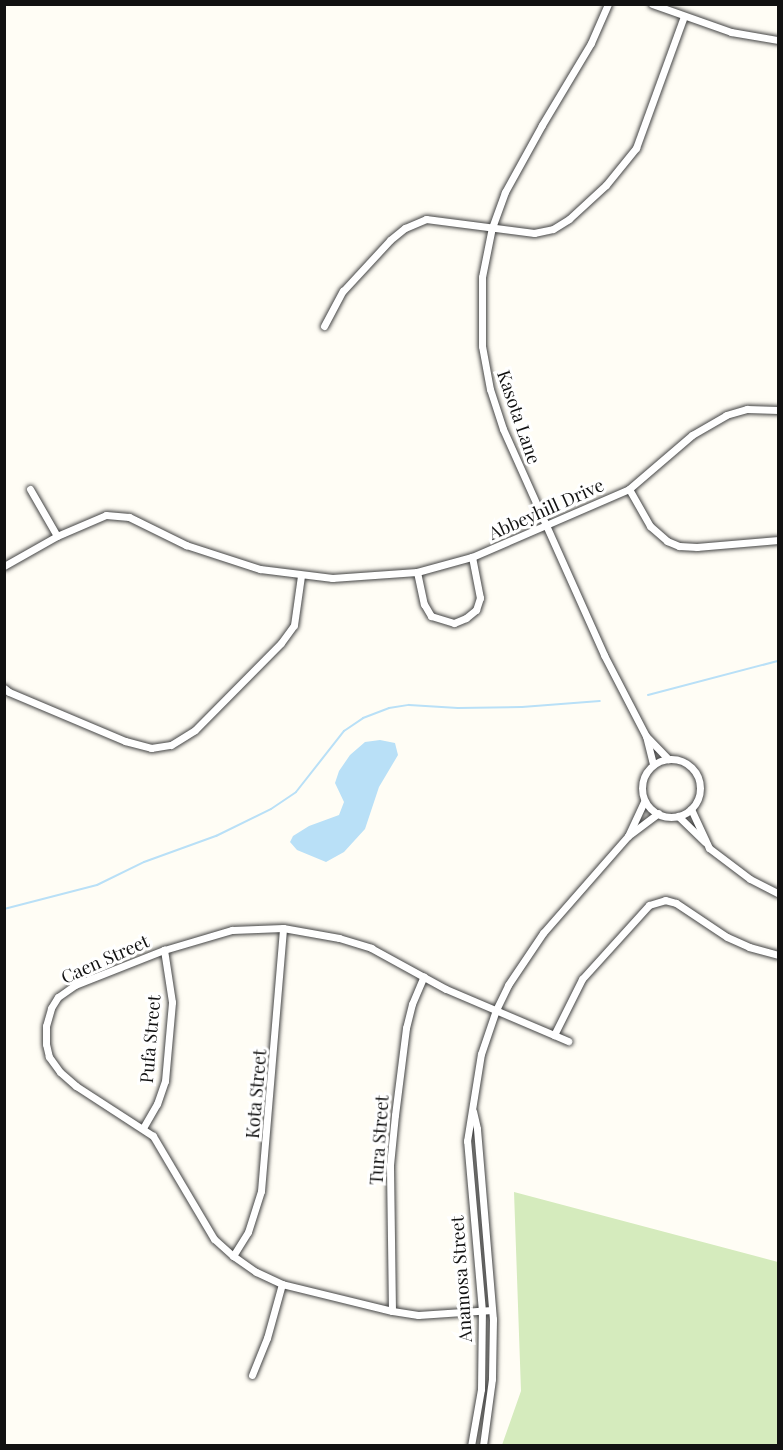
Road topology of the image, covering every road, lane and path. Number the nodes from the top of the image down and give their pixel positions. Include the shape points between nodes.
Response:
1 (608, 4) edge
2 (652, 4) edge
3 (684, 16) junction
4 (778, 40) edge
5 (492, 227) junction
6 (324, 326) dead end
7 (778, 410) edge
8 (30, 489) dead end
9 (629, 489) junction
10 (546, 526) junction
11 (57, 536) junction
12 (778, 540) edge
13 (472, 558) junction
14 (4, 566) edge
15 (417, 572) junction
16 (301, 576) junction
17 (4, 688) edge
18 (646, 736) junction
19 (668, 759) junction
20 (653, 764) junction
21 (644, 802) junction
22 (691, 809) junction
23 (658, 813) junction
24 (678, 816) junction
25 (628, 836) junction
26 (705, 842) junction
27 (778, 893) edge
28 (283, 928) junction
29 (164, 950) junction
30 (778, 955) edge
31 (424, 976) junction
32 (496, 1010) junction
33 (554, 1035) junction
34 (568, 1041) dead end
35 (472, 1111) junction
36 (143, 1128) junction
37 (233, 1256) junction
38 (282, 1284) junction
39 (492, 1310) junction
40 (392, 1311) junction
41 (482, 1311) junction
42 (252, 1375) dead end
43 (471, 1446) edge
44 (483, 1446) edge

1 - 5 street, Kasota Lane via 591,43 505,192
2 - 3 street
3 - 4 street via 731,32
3 - 5 street via 636,148 624,166 576,213 553,229 534,233
5 - 6 street via 426,219 405,228 343,291
5 - 10 street, Kasota Lane via 482,277 482,346 500,419
7 - 9 street, Abbeyhill Drive via 747,409 709,423
8 - 11 street
9 - 10 street, Abbeyhill Drive
9 - 12 street via 650,526 679,546
10 - 13 street, Abbeyhill Drive
10 - 18 street, Kasota Lane via 604,655
11 - 14 street, Abbeyhill Drive
11 - 16 street, Abbeyhill Drive via 106,515 129,518 223,558
13 - 15 street, Abbeyhill Drive
13 - 15 street via 480,598 476,610 454,623 431,616 424,604
15 - 16 street, Abbeyhill Drive via 366,577
16 - 17 street via 294,625 281,643 195,730 171,745 151,748 125,741
18 - 19 street, Kasota Lane
18 - 20 street, Kasota Lane
19 - 20 street
19 - 22 street, Kasota Lane via 683,761 695,771 699,796
20 - 21 street via 642,785
21 - 23 street
21 - 25 street, Anamosa Street
22 - 24 street
22 - 26 street
23 - 24 street
23 - 25 street, Anamosa Street
24 - 26 street
25 - 32 street, Anamosa Street via 543,933
26 - 27 street via 750,879
28 - 29 street, Caen Street via 232,930
28 - 31 street, Caen Street via 371,948
28 - 37 street, Kota Street via 261,1191 248,1232
29 - 36 street, Pufa Street via 172,1002 166,1071 157,1104
29 - 36 street, Caen Street via 75,985 58,997 46,1026 49,1057 60,1072
30 - 33 street via 727,937 676,903 665,900 649,905 582,979
31 - 32 street, Caen Street
31 - 40 street, Tura Street via 406,1028 390,1165
32 - 33 street, Caen Street
32 - 35 street, Anamosa Street via 481,1054
33 - 34 street, Caen Street
35 - 39 street, Anamosa Street via 477,1129
35 - 41 street, Anamosa Street via 466,1141
36 - 37 street, Caen Street via 160,1146 214,1239
37 - 38 street, Caen Street
38 - 40 street, Caen Street
38 - 42 street
39 - 41 street, Caen Street
39 - 44 street, Anamosa Street via 492,1380
40 - 41 street, Caen Street via 418,1315
41 - 43 street, Anamosa Street via 481,1389

